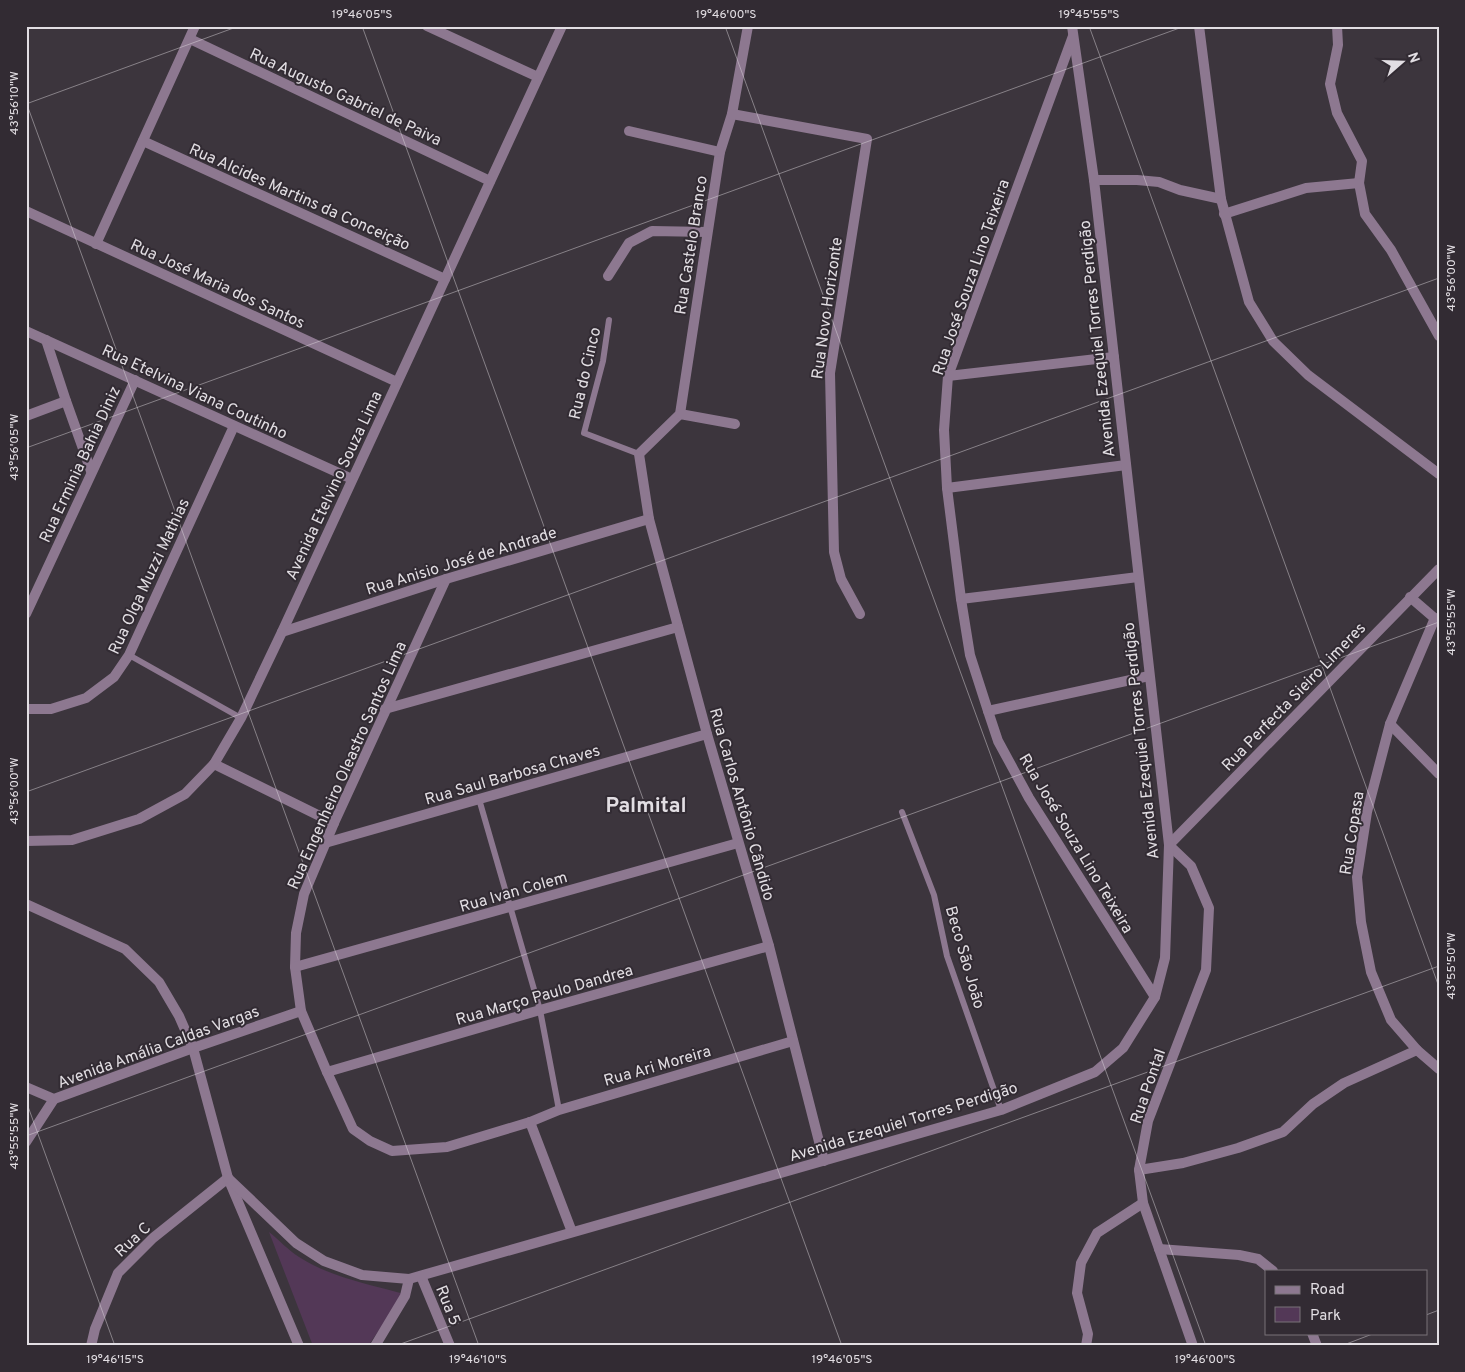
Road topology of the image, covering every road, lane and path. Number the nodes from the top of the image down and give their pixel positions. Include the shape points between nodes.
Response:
1 (195, 26) edge
2 (562, 26) edge
3 (748, 26) edge
4 (1199, 26) edge
5 (1337, 26) edge
6 (430, 27) edge
7 (1073, 31) edge
8 (190, 38) junction
9 (538, 77) junction
10 (732, 114) junction
11 (629, 131) dead end
12 (143, 141) junction
13 (720, 152) junction
14 (1094, 180) junction
15 (490, 181) junction
16 (1359, 183) junction
17 (1221, 199) junction
18 (26, 211) edge
19 (1224, 214) junction
20 (706, 232) junction
21 (96, 244) junction
22 (608, 276) dead end
23 (445, 279) junction
24 (609, 320) dead end
25 (26, 331) edge
26 (1439, 336) edge
27 (46, 340) junction
28 (1114, 357) junction
29 (948, 376) junction
30 (135, 380) junction
31 (397, 382) junction
32 (66, 401) junction
33 (680, 414) junction
34 (26, 416) edge
35 (736, 424) dead end
36 (234, 426) junction
37 (639, 454) junction
38 (1126, 465) junction
39 (91, 471) junction
40 (1439, 474) edge
41 (352, 479) junction
42 (947, 488) junction
43 (649, 519) junction
44 (1439, 568) edge
45 (1138, 577) junction
46 (446, 579) junction
47 (1410, 597) junction
48 (961, 599) junction
49 (26, 614) edge
50 (860, 614) dead end
51 (1437, 620) edge
52 (678, 627) junction
53 (282, 632) junction
54 (129, 655) junction
55 (1149, 676) junction
56 (26, 709) edge
57 (385, 709) junction
58 (988, 710) junction
59 (241, 718) junction
60 (1390, 724) junction
61 (707, 734) junction
62 (214, 764) junction
63 (1439, 774) edge
64 (479, 799) junction
65 (902, 812) dead end
66 (334, 823) junction
67 (26, 842) edge
68 (325, 842) junction
69 (738, 843) junction
70 (1169, 845) junction
71 (26, 904) edge
72 (510, 908) junction
73 (769, 946) junction
74 (295, 967) junction
75 (1155, 997) junction
76 (540, 1010) junction
77 (301, 1011) junction
78 (793, 1041) junction
79 (192, 1048) junction
80 (1418, 1050) junction
81 (1439, 1069) edge
82 (327, 1072) junction
83 (26, 1087) edge
84 (54, 1099) junction
85 (559, 1110) junction
86 (1001, 1110) junction
87 (530, 1122) junction
88 (26, 1142) edge
89 (447, 1147) joint
90 (824, 1161) junction
91 (1139, 1170) junction
92 (228, 1178) junction
93 (1143, 1203) junction
94 (572, 1232) junction
95 (1159, 1250) junction
96 (1272, 1270) edge
97 (421, 1276) junction
98 (409, 1279) junction
99 (1312, 1334) edge
100 (91, 1346) edge
101 (299, 1346) edge
102 (375, 1346) edge
103 (450, 1346) edge
104 (1086, 1346) edge
105 (1193, 1346) edge
106 (1317, 1346) edge

1 - 8 street
2 - 9 street, Avenida Etelvino Souza Lima
3 - 10 street, Rua Castelo Branco
4 - 17 street
5 - 16 street via 1338,45 1330,84 1337,113 1362,161
6 - 9 street
7 - 14 street, Avenida Ezequiel Torres Perdigão
7 - 29 street, Rua José Souza Lino Teixeira
8 - 12 street
8 - 15 street, Rua Augusto Gabriel de Paiva
9 - 15 street, Avenida Etelvino Souza Lima
10 - 13 street, Rua Castelo Branco
10 - 50 street, Rua Novo Horizonte via 867,139 830,373 834,552 841,579
11 - 13 street
12 - 21 street
12 - 23 street, Rua Alcides Martins da Conceição
13 - 20 street, Rua Castelo Branco
14 - 17 street via 1158,182
14 - 28 street, Avenida Ezequiel Torres Perdigão
15 - 23 street, Avenida Etelvino Souza Lima
16 - 19 street via 1306,188
16 - 26 street via 1365,214 1390,250
17 - 19 street
18 - 21 street, Rua José Maria dos Santos
19 - 40 street via 1249,302 1273,341 1308,375
20 - 22 street via 652,231 629,243
20 - 33 street, Rua Castelo Branco
21 - 31 street, Rua José Maria dos Santos
23 - 31 street, Avenida Etelvino Souza Lima
24 - 37 lane, Rua do Cinco via 603,361 584,433
25 - 27 street, Rua Etelvina Viana Coutinho
27 - 30 street, Rua Etelvina Viana Coutinho
27 - 32 street
28 - 29 street
28 - 38 street, Avenida Ezequiel Torres Perdigão
29 - 42 street, Rua José Souza Lino Teixeira via 944,430
30 - 36 street, Rua Etelvina Viana Coutinho
30 - 39 street, Rua Erminia Bahia Diniz
31 - 41 street, Avenida Etelvino Souza Lima
32 - 34 street
32 - 39 street
33 - 35 street
33 - 37 street
36 - 41 street, Rua Etelvina Viana Coutinho
36 - 54 street, Rua Olga Muzzi Mathias
37 - 43 street, Rua Carlos Antônio Cândido
38 - 42 street
38 - 45 street, Avenida Ezequiel Torres Perdigão
39 - 49 street, Rua Erminia Bahia Diniz
41 - 53 street, Avenida Etelvino Souza Lima
42 - 48 street, Rua José Souza Lino Teixeira
43 - 46 street, Rua Anisio José de Andrade
43 - 52 street, Rua Carlos Antônio Cândido
44 - 47 street, Rua Perfecta Sieiro Limeres
45 - 48 street
45 - 55 street, Avenida Ezequiel Torres Perdigão
46 - 53 street, Rua Anisio José de Andrade
46 - 57 street, Rua Engenheiro Oleastro Santos Lima
47 - 51 street
47 - 70 street, Rua Perfecta Sieiro Limeres
48 - 58 street, Rua José Souza Lino Teixeira via 970,654
51 - 60 street, Rua Copasa
52 - 57 street
52 - 61 street, Rua Carlos Antônio Cândido
53 - 59 street, Avenida Etelvino Souza Lima
54 - 56 street, Rua Olga Muzzi Mathias via 114,678 86,698 51,709
54 - 59 lane
55 - 58 street
55 - 70 street, Avenida Ezequiel Torres Perdigão
57 - 66 street, Rua Engenheiro Oleastro Santos Lima
58 - 75 street, Rua José Souza Lino Teixeira via 998,741 1029,798
59 - 62 street, Avenida Etelvino Souza Lima
60 - 63 street
60 - 80 street, Rua Copasa via 1368,812 1357,877 1361,922 1371,972 1391,1020
61 - 64 street, Rua Saul Barbosa Chaves
61 - 69 street, Rua Carlos Antônio Cândido
62 - 66 street
62 - 67 street, Avenida Etelvino Souza Lima via 185,794 139,819 72,840
64 - 68 street, Rua Saul Barbosa Chaves
64 - 72 lane
65 - 86 lane, Beco São João via 934,896 947,956
66 - 68 street, Rua Engenheiro Oleastro Santos Lima
68 - 74 street, Rua Engenheiro Oleastro Santos Lima via 304,894 296,933
69 - 72 street, Rua Ivan Colem
69 - 73 street, Rua Carlos Antônio Cândido
70 - 75 street, Avenida Ezequiel Torres Perdigão via 1165,958
70 - 91 street, Rua Pontal via 1191,866 1209,908 1206,970 1148,1122
71 - 79 street via 125,949 159,982 179,1016
72 - 74 street, Rua Ivan Colem
72 - 76 lane
73 - 76 street, Rua Março Paulo Dandrea
73 - 78 street, Rua Carlos Antônio Cândido
74 - 77 street, Rua Engenheiro Oleastro Santos Lima
75 - 86 street, Avenida Ezequiel Torres Perdigão via 1123,1048 1095,1072
76 - 82 street, Rua Março Paulo Dandrea
76 - 85 lane
77 - 79 street, Avenida Amália Caldas Vargas
77 - 82 street, Rua Engenheiro Oleastro Santos Lima
78 - 85 street, Rua Ari Moreira
78 - 90 street, Rua Carlos Antônio Cândido
79 - 84 street, Avenida Amália Caldas Vargas
79 - 92 street
80 - 81 street, Rua Copasa
80 - 91 street via 1344,1083 1313,1104 1283,1132 1238,1148
82 - 89 street, Rua Engenheiro Oleastro Santos Lima via 353,1129 370,1141 392,1151
83 - 84 street, Avenida Amália Caldas Vargas
84 - 88 street
85 - 87 street, Rua Ari Moreira
86 - 90 street, Avenida Ezequiel Torres Perdigão
87 - 89 street, Rua Ari Moreira
87 - 94 street
90 - 94 street, Avenida Ezequiel Torres Perdigão
91 - 93 street, Rua Pontal
92 - 98 street, Avenida Ezequiel Torres Perdigão via 296,1243 324,1261 362,1275
92 - 100 street, Rua C via 153,1238 118,1273
92 - 101 street
93 - 95 street, Rua Pontal
93 - 104 street via 1097,1233 1080,1263 1077,1294 1088,1334
94 - 97 street, Avenida Ezequiel Torres Perdigão
95 - 96 street via 1239,1255 1258,1259
95 - 105 street, Rua Pontal
97 - 98 street, Avenida Ezequiel Torres Perdigão
97 - 103 street, Rua 5
98 - 102 street via 405,1296
99 - 106 street

